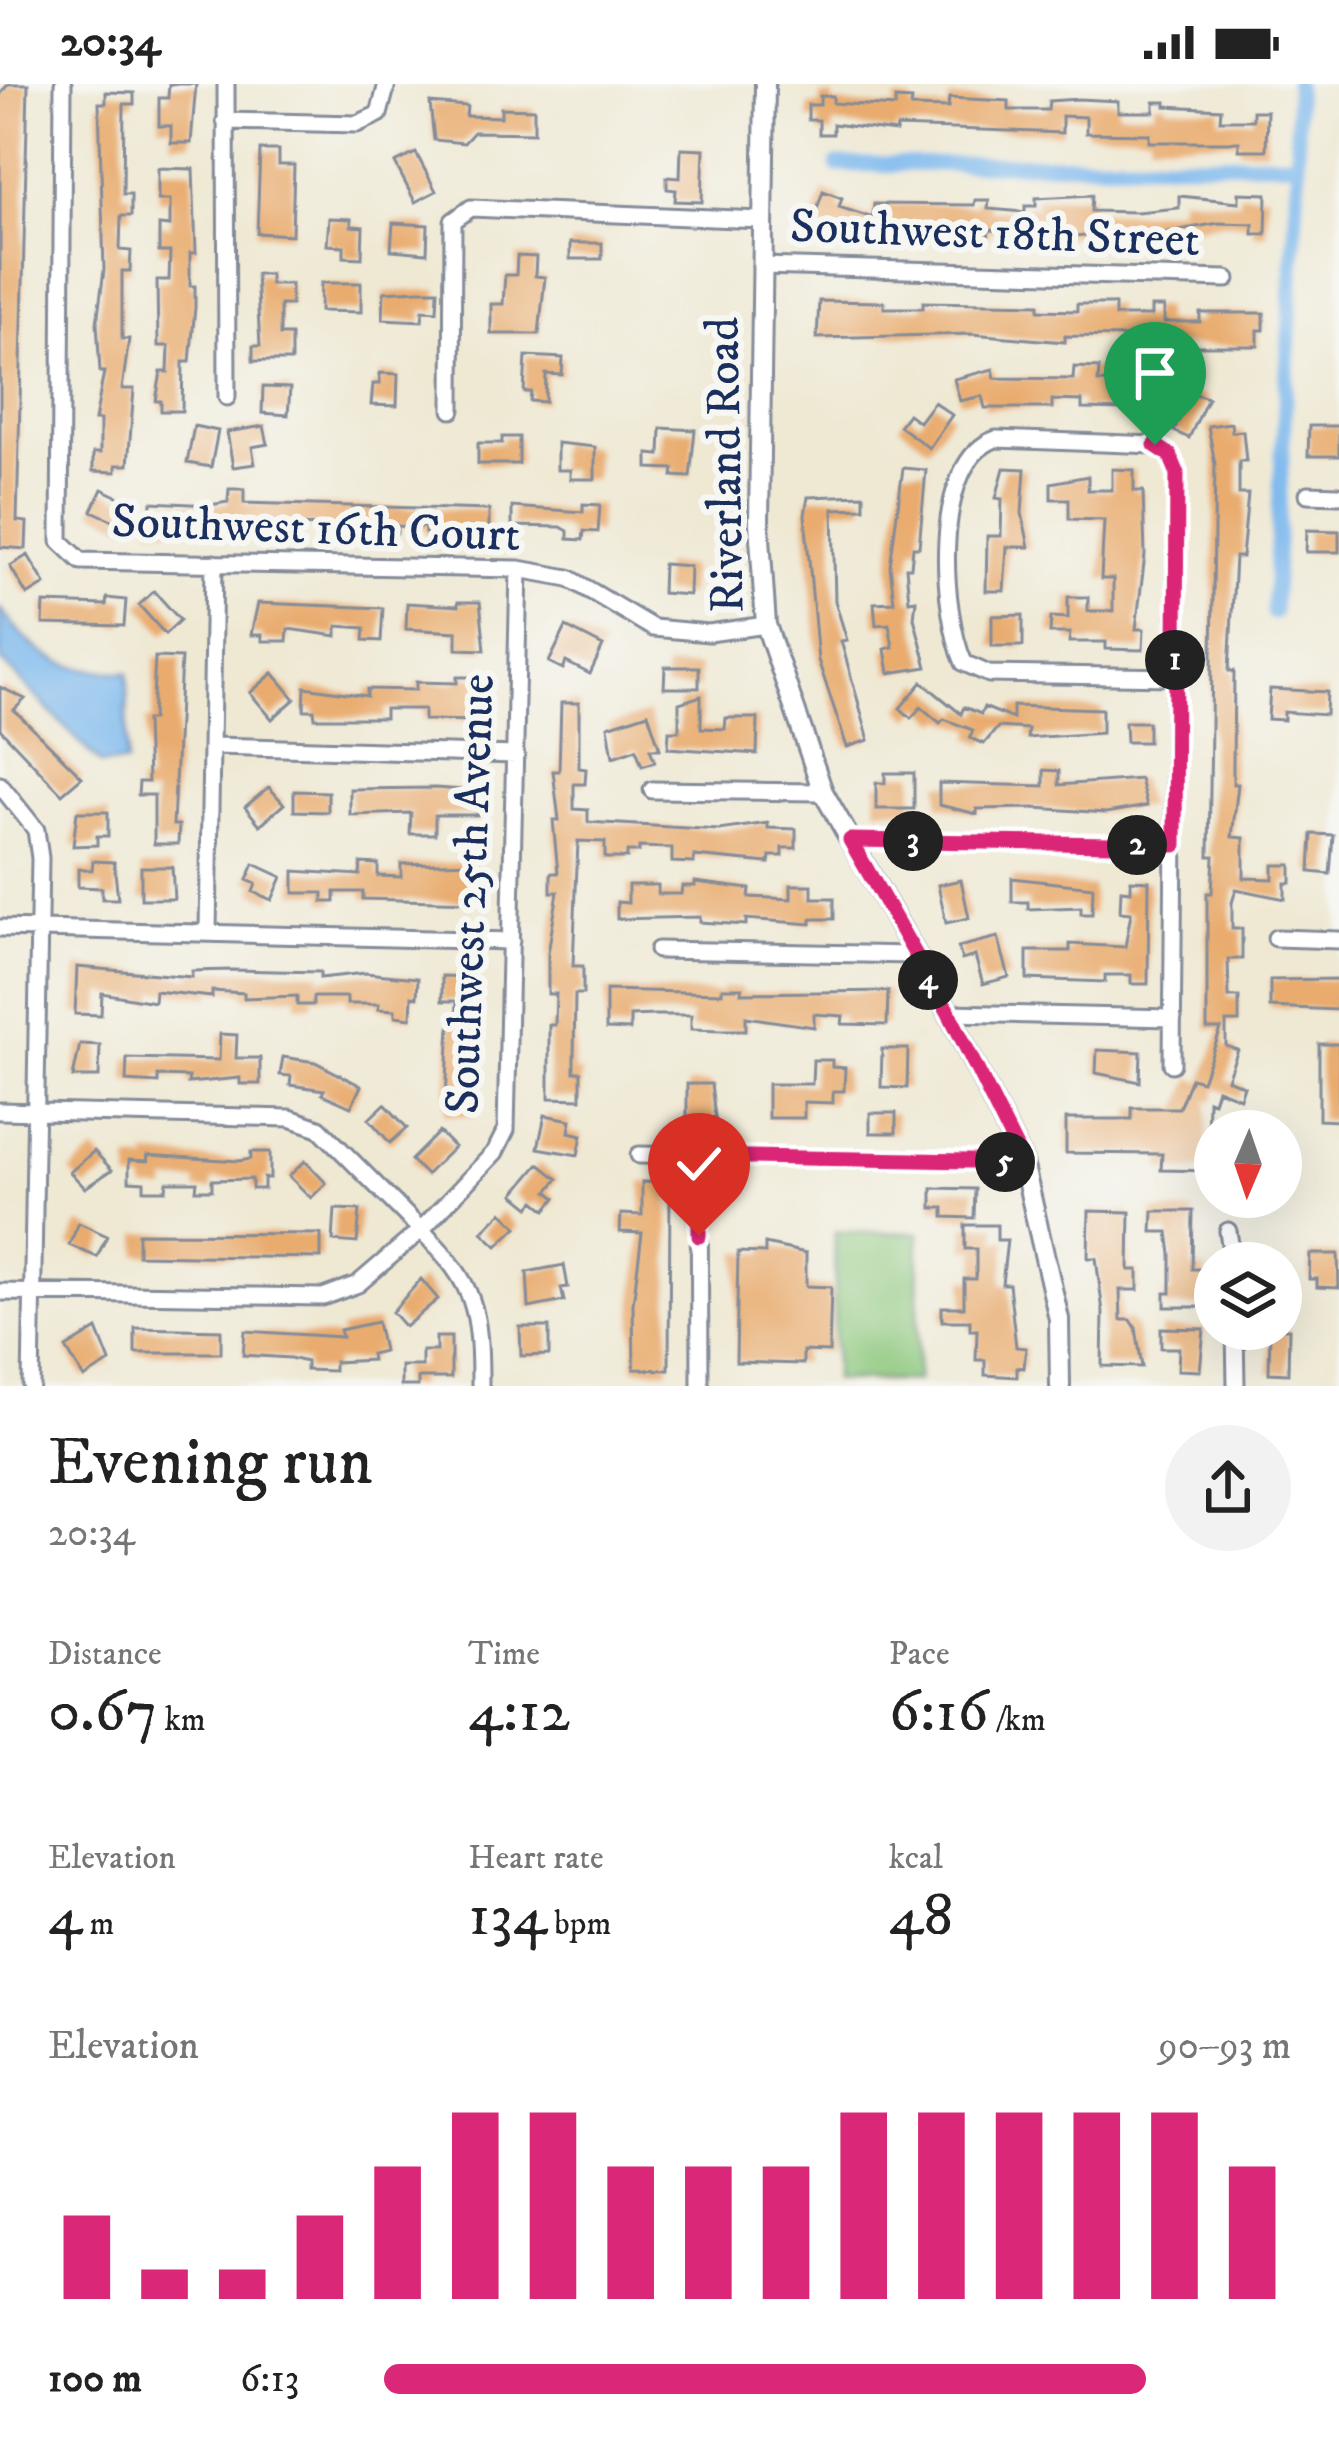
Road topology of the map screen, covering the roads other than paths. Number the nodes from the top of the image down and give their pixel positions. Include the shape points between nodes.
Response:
1 (63, 84) edge
2 (226, 84) edge
3 (388, 84) edge
4 (765, 84) edge
5 (225, 121) junction
6 (761, 220) junction
7 (760, 266) junction
8 (1227, 279) dead end
9 (226, 397) dead end
10 (452, 410) dead end
11 (1308, 494) dead end
12 (1339, 495) edge
13 (214, 563) junction
14 (519, 569) junction
15 (766, 625) junction
16 (1175, 677) junction
17 (214, 746) junction
18 (516, 755) junction
19 (0, 785) edge
20 (652, 790) dead end
21 (823, 793) junction
22 (850, 840) junction
23 (1175, 845) junction
24 (0, 928) edge
25 (38, 928) junction
26 (208, 932) junction
27 (1276, 938) dead end
28 (1339, 940) edge
29 (511, 941) junction
30 (658, 950) dead end
31 (913, 956) junction
32 (949, 1013) junction
33 (1173, 1018) junction
34 (1172, 1064) dead end
35 (0, 1111) edge
36 (37, 1111) junction
37 (639, 1155) dead end
38 (699, 1156) junction
39 (1023, 1162) junction
40 (421, 1231) junction
41 (1228, 1231) dead end
42 (1230, 1242) edge
43 (0, 1292) edge
44 (32, 1293) junction
45 (1235, 1350) edge
46 (31, 1386) edge
47 (480, 1386) edge
48 (700, 1386) edge
49 (1060, 1386) edge
50 (1236, 1386) edge

1 - 13 street, Southwest 16th Court via 60,541 81,561
2 - 5 street
3 - 5 street via 379,114 357,124
4 - 6 street, Riverland Road
5 - 9 street
6 - 7 street, Riverland Road
6 - 10 street, Southwest 18th Street via 460,213 453,221
7 - 8 street, Southwest 18th Street
7 - 15 street, Riverland Road
11 - 12 street
13 - 14 street, Southwest 16th Court
13 - 17 street
14 - 15 street, Southwest 16th Court via 569,578 653,628 709,633
14 - 18 street, Southwest 25th Avenue
15 - 21 street, Riverland Road
16 - 16 street via 1177,472 1170,455 1155,445 980,444 962,464 945,560 952,638 964,663 989,674
16 - 23 street
17 - 18 street
17 - 26 street
18 - 29 street, Southwest 25th Avenue
19 - 25 street via 36,830
20 - 21 street
21 - 22 street, Riverland Road
22 - 23 street
22 - 31 street, Riverland Road
23 - 33 street
24 - 25 street
25 - 26 street
25 - 36 street
26 - 29 street
27 - 28 street
29 - 40 street, Southwest 25th Avenue via 506,1130
30 - 31 street
31 - 32 street, Riverland Road
32 - 33 street
32 - 39 street, Riverland Road
33 - 34 street
35 - 36 street
36 - 40 street via 290,1118 319,1128
36 - 44 street
37 - 38 street
38 - 39 street
38 - 48 street
39 - 49 street, Riverland Road via 1059,1319
40 - 44 street, Southwest 25th Avenue via 358,1284 323,1297
40 - 47 street via 473,1296
41 - 42 street
43 - 44 street, Southwest 25th Avenue
44 - 46 street
45 - 50 street

